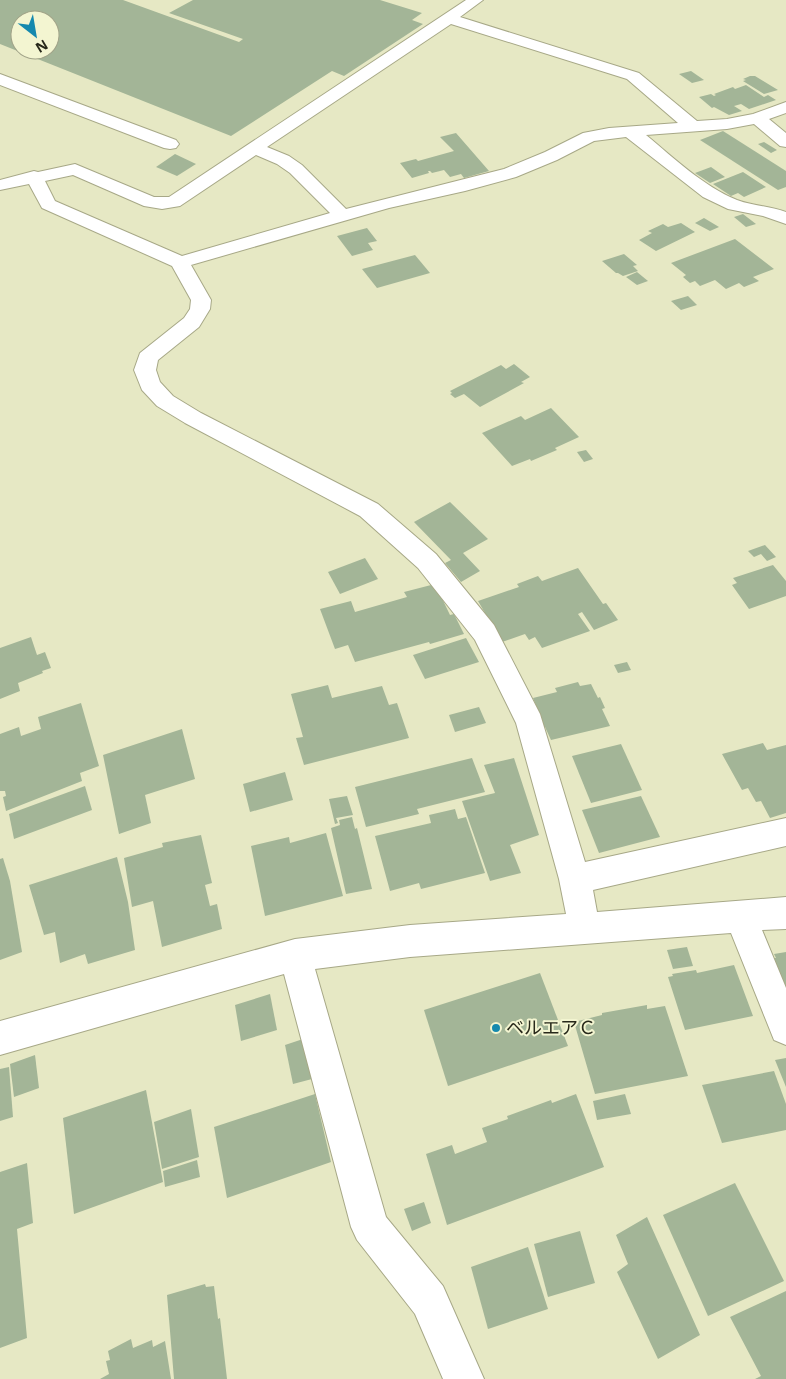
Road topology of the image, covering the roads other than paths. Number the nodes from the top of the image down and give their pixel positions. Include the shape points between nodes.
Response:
1 (476, 0) edge
2 (448, 18) junction
3 (0, 79) edge
4 (786, 107) edge
5 (757, 118) junction
6 (693, 127) junction
7 (632, 133) junction
8 (786, 142) edge
9 (170, 144) dead end
10 (253, 148) junction
11 (34, 176) junction
12 (0, 185) edge
13 (343, 216) junction
14 (786, 218) edge
15 (180, 262) junction
16 (786, 832) edge
17 (575, 878) junction
18 (786, 913) edge
19 (740, 917) junction
20 (585, 929) junction
21 (295, 955) junction
22 (786, 1028) edge
23 (0, 1038) edge
24 (464, 1379) edge

1 - 2 street
2 - 6 street via 633,76
2 - 10 street
3 - 9 street
4 - 5 street
5 - 6 street
5 - 8 street
6 - 7 street
7 - 13 street via 589,137 510,173
7 - 14 street via 710,193 734,205
10 - 11 street via 180,199 168,203 150,202 75,169
10 - 13 street via 296,169
11 - 12 street
11 - 15 street via 48,204
13 - 15 street via 218,254
15 - 17 street via 201,300 200,309 192,322 148,358 145,370 150,386 165,401 193,418 368,510 428,561 485,633 530,723
16 - 17 street
17 - 20 street
18 - 19 street
19 - 20 street
19 - 22 street
20 - 21 street via 410,940
21 - 23 street
21 - 24 street via 370,1227 429,1300

